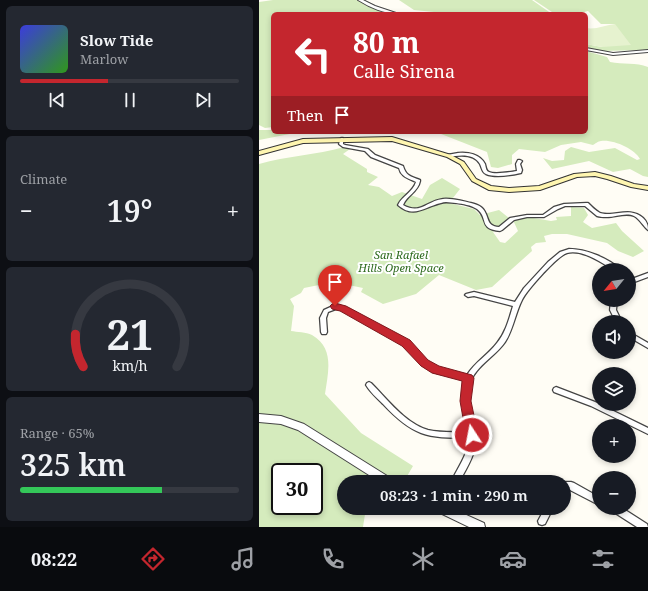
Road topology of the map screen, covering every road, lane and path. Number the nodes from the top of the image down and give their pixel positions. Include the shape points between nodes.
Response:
1 (360, 0) edge
2 (390, 12) edge
3 (588, 49) edge
4 (648, 51) edge
5 (342, 139) junction
6 (259, 153) edge
7 (449, 156) junction
8 (520, 161) dead end
9 (648, 188) edge
10 (648, 228) edge
11 (604, 263) edge
12 (648, 275) edge
13 (636, 279) edge
14 (468, 295) dead end
15 (517, 305) junction
16 (324, 332) dead end
17 (636, 338) edge
18 (648, 346) edge
19 (468, 378) junction
20 (369, 385) dead end
21 (556, 390) dead end
22 (259, 418) edge
23 (648, 431) edge
24 (472, 435) junction
25 (377, 475) edge
26 (458, 475) edge
27 (571, 486) edge
28 (592, 497) edge
29 (456, 515) edge
30 (545, 515) edge
31 (626, 515) edge
32 (542, 521) dead end
33 (481, 527) edge
34 (644, 527) edge

1 - 2 street
3 - 4 street via 613,54
5 - 6 main road via 303,141
5 - 7 main road via 392,139
5 - 10 street via 343,146 366,150 373,156 401,168 405,175 418,181 413,191 401,202 400,205 404,208 418,210 447,200 471,205 479,209 488,226 500,229 512,218 544,216 556,208 581,203 599,215 634,213
7 - 8 street via 459,153 473,156 481,162 484,171 490,174 519,172
7 - 9 main road via 462,163 474,180 489,188 500,190 540,188 576,175 595,174
11 - 15 street via 583,252 561,254 527,288
12 - 13 street
14 - 15 street via 475,294
15 - 19 street via 504,338 496,350 475,368
16 - 19 street via 323,318 326,311 335,306 343,308 406,343 435,370
17 - 18 street
19 - 24 street via 465,401
20 - 24 street via 407,422 419,430 446,435
21 - 23 street via 593,404
22 - 25 street via 281,420 301,426
24 - 26 street via 472,446
27 - 28 street
29 - 33 street
30 - 32 street
31 - 34 street

